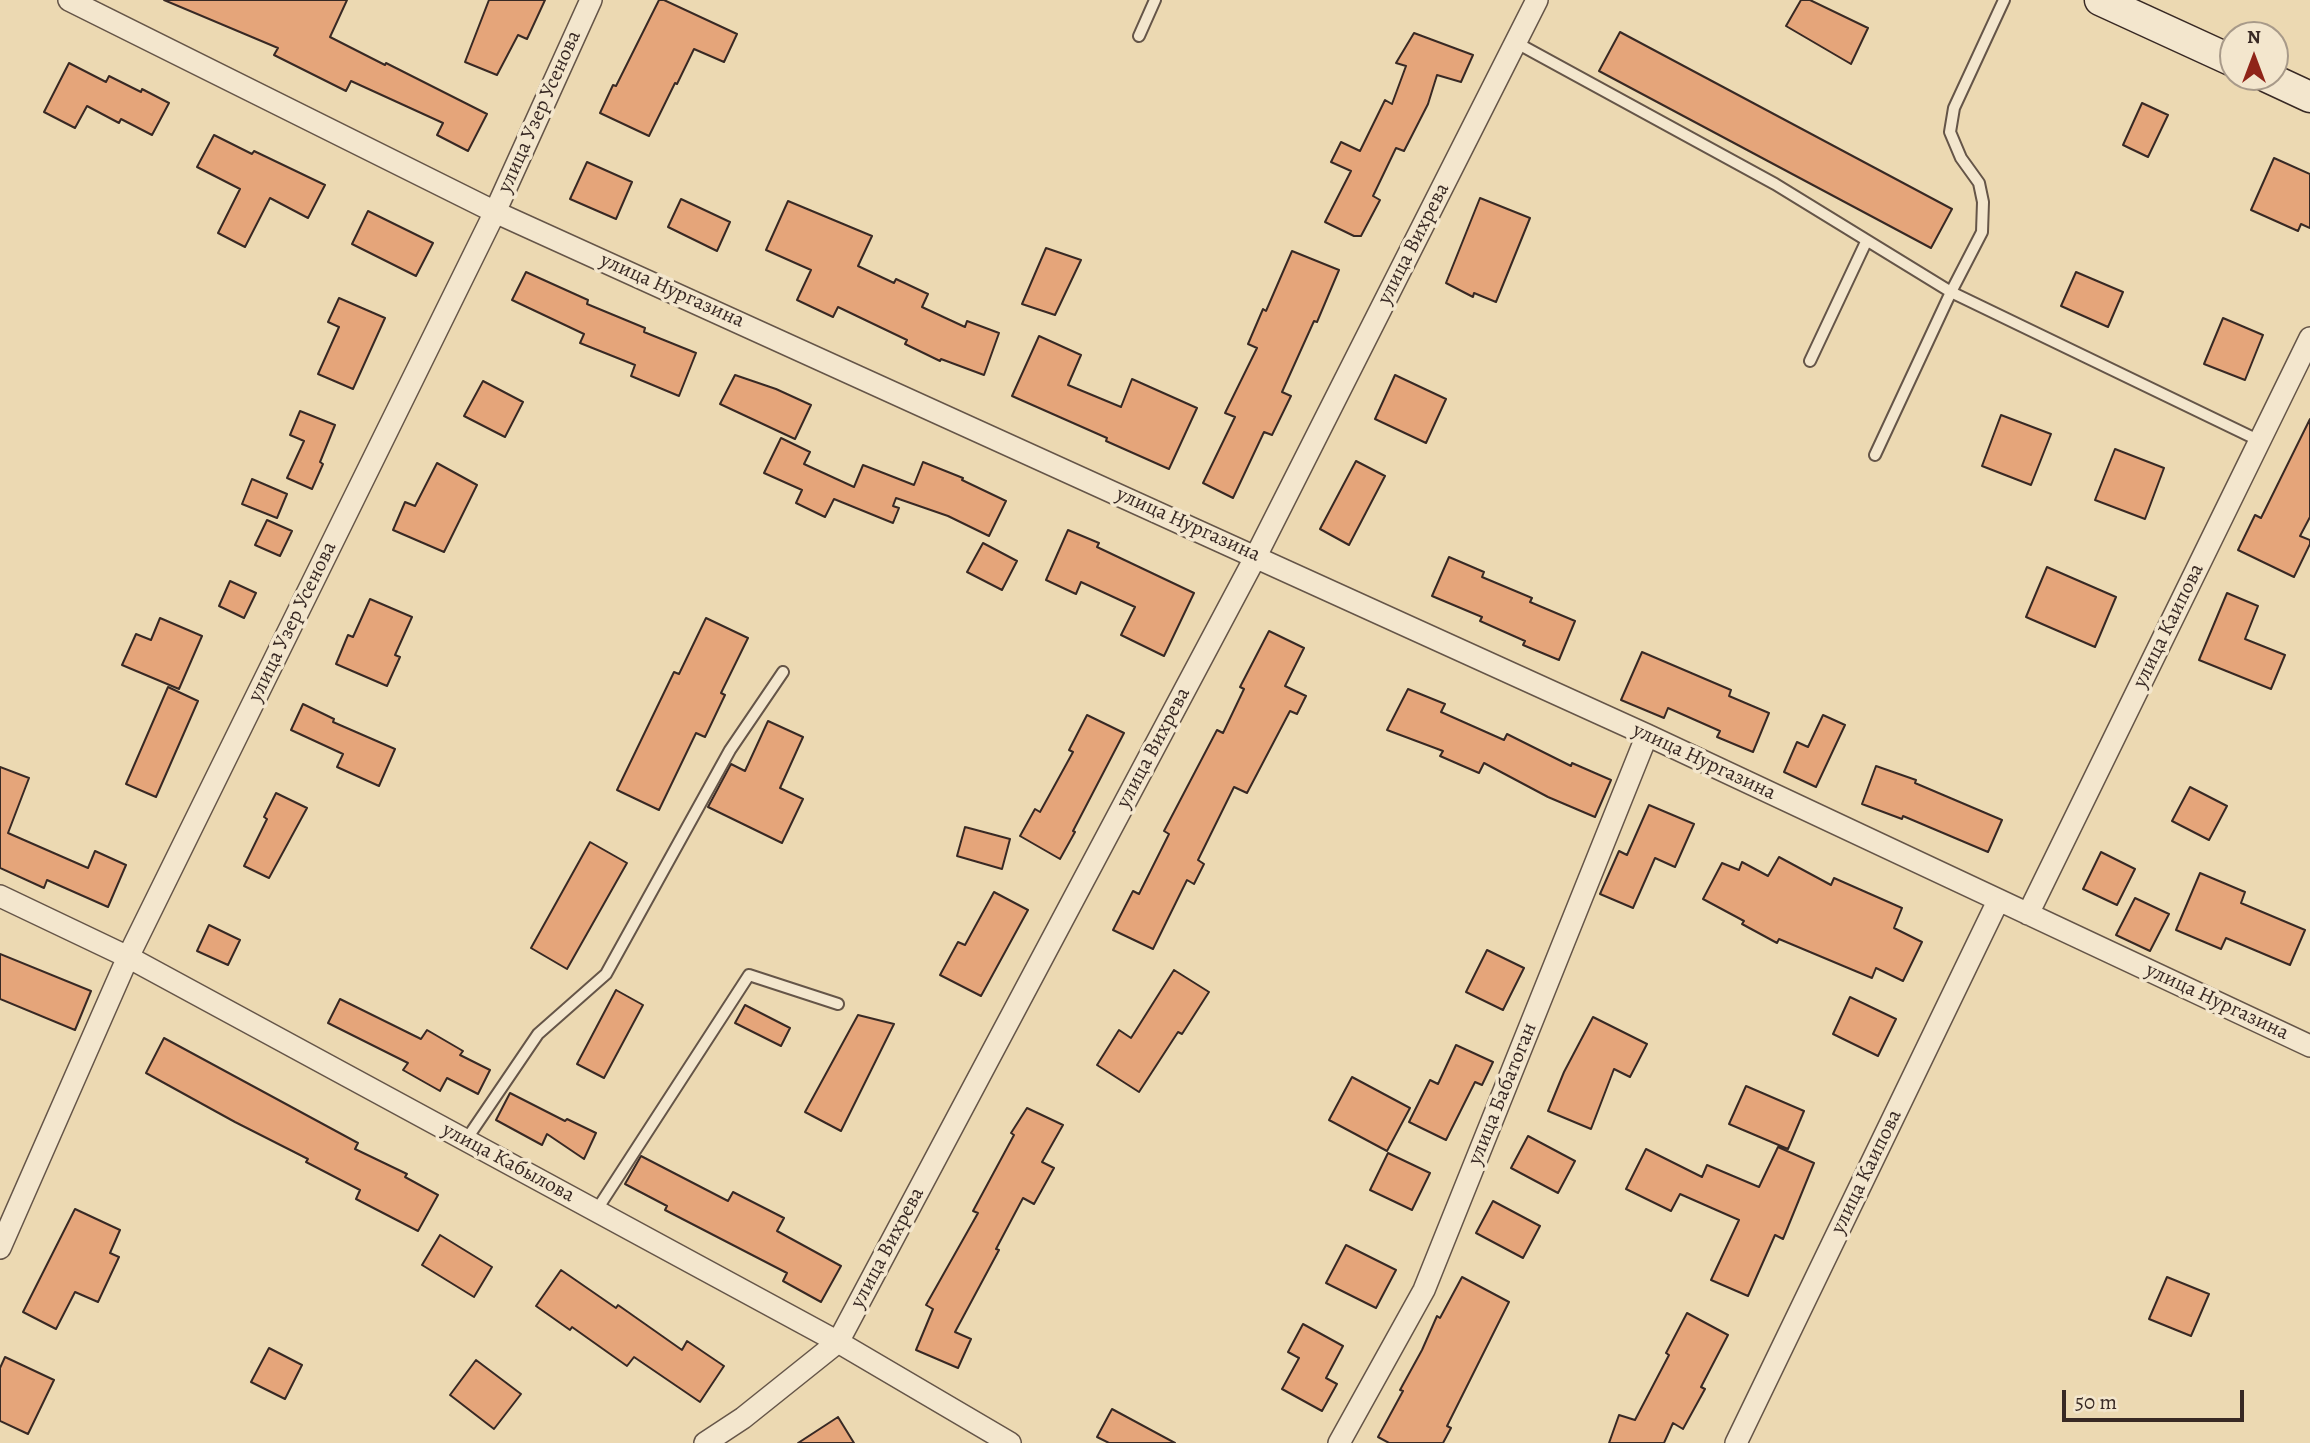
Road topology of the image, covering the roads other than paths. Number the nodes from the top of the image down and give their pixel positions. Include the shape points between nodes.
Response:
1 (69, 0) edge
2 (591, 0) edge
3 (1155, 0) edge
4 (1537, 0) edge
5 (2004, 0) edge
6 (2100, 0) edge
7 (1139, 36) dead end
8 (1515, 42) junction
9 (2219, 55) edge
10 (2289, 87) edge
11 (2310, 97) edge
12 (495, 212) junction
13 (1866, 242) junction
14 (1951, 292) junction
15 (2310, 338) edge
16 (1810, 361) dead end
17 (2260, 441) junction
18 (1875, 455) dead end
19 (1256, 556) junction
20 (783, 672) dead end
21 (1647, 735) junction
22 (0, 896) edge
23 (1998, 901) junction
24 (2028, 914) junction
25 (128, 957) junction
26 (838, 1004) dead end
27 (2310, 1046) edge
28 (466, 1140) junction
29 (596, 1211) junction
30 (0, 1248) edge
31 (838, 1342) junction
32 (705, 1443) edge
33 (1010, 1443) edge
34 (1339, 1443) edge
35 (1735, 1443) edge

1 - 12 street, улица Нургазина
2 - 12 street, улица Узер Усенова
3 - 7 lane
4 - 8 street, улица Вихрева
5 - 14 lane via 1954,108 1950,132 1979,183 1983,202 1982,232
6 - 9 main road
8 - 13 lane via 1775,184
8 - 19 street, улица Вихрева
10 - 11 main road
12 - 19 street, улица Нургазина
12 - 25 street, улица Узер Усенова
13 - 14 lane
13 - 16 lane
14 - 17 lane
14 - 18 lane
15 - 17 street, улица Каипова
17 - 24 street, улица Каипова
19 - 21 street, улица Нургазина
19 - 31 street, улица Вихрева
20 - 28 lane via 730,750 606,974 538,1034
21 - 23 street, улица Нургазина
21 - 34 street, улица Бабатоган via 1424,1290
22 - 25 street, улица Кабылова
23 - 24 street, улица Нургазина
23 - 35 street, улица Каипова
24 - 27 street, улица Нургазина
25 - 28 street, улица Кабылова
25 - 30 street, улица Узер Усенова
26 - 29 lane via 749,975
28 - 29 street, улица Кабылова
29 - 31 street, улица Кабылова
31 - 32 street, улица Вихрева
31 - 33 street, улица Кабылова

